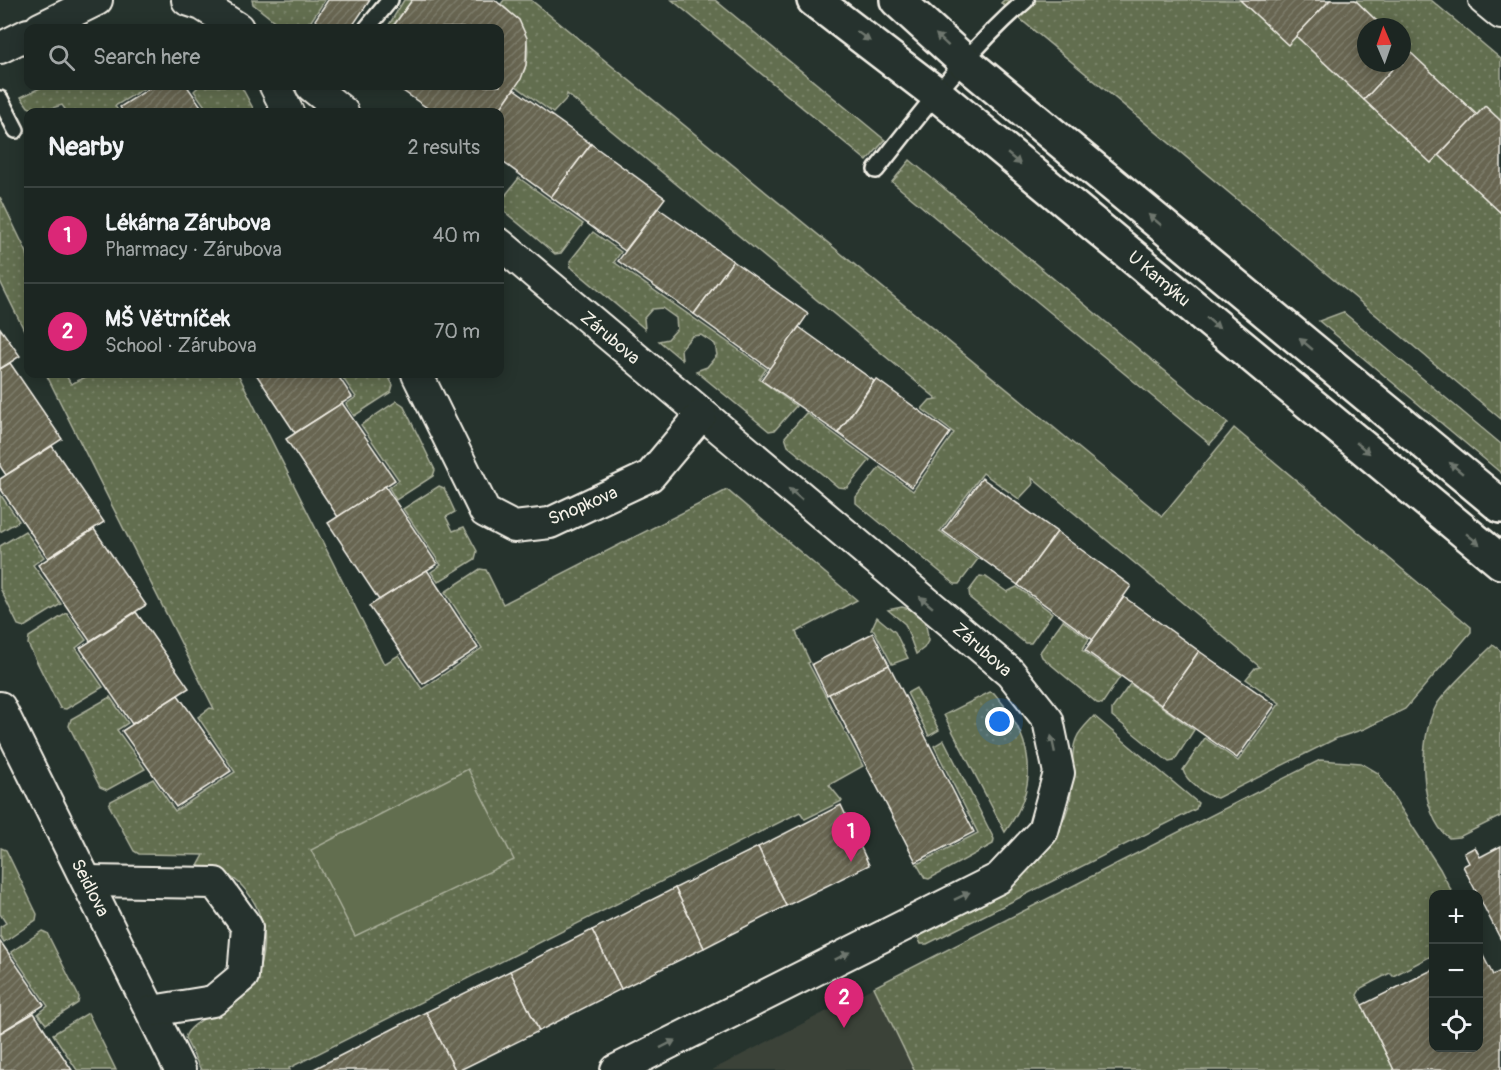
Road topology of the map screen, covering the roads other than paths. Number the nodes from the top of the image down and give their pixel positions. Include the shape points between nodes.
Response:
1 (97, 0) edge
2 (187, 0) edge
3 (390, 0) edge
4 (814, 0) edge
5 (897, 0) edge
6 (1026, 0) edge
7 (1484, 0) edge
8 (1501, 14) edge
9 (48, 24) edge
10 (232, 24) edge
11 (371, 24) edge
12 (24, 36) edge
13 (0, 48) edge
14 (965, 62) junction
15 (277, 90) edge
16 (319, 90) edge
17 (938, 95) junction
18 (0, 99) edge
19 (286, 108) edge
20 (339, 108) edge
21 (16, 130) dead end
22 (876, 170) dead end
23 (504, 247) edge
24 (419, 378) edge
25 (701, 415) junction
26 (1501, 506) edge
27 (1501, 562) edge
28 (0, 707) edge
29 (87, 881) junction
30 (152, 1011) junction
31 (180, 1070) edge
32 (616, 1070) edge

1 - 9 street
2 - 10 street
3 - 11 lane
4 -> 17 street, U Kamýku
14 -> 5 street
6 - 14 lane
7 - 8 street
12 - 13 street
14 - 17 lane
26 -> 14 street
15 - 19 street
16 - 20 street
17 - 22 lane
17 -> 27 street, U Kamýku
18 - 21 lane
23 - 25 street, Zárubova
24 - 25 street, Snopkova via 485,512 514,527 550,523 650,476
32 -> 25 street, Zárubova via 999,878 1043,831 1059,772 1048,720 1010,672
28 - 29 street, Seidlova
29 - 30 street, Seidlova
29 - 30 street via 215,883 247,927 243,976 213,1001
30 - 31 street, Seidlova

